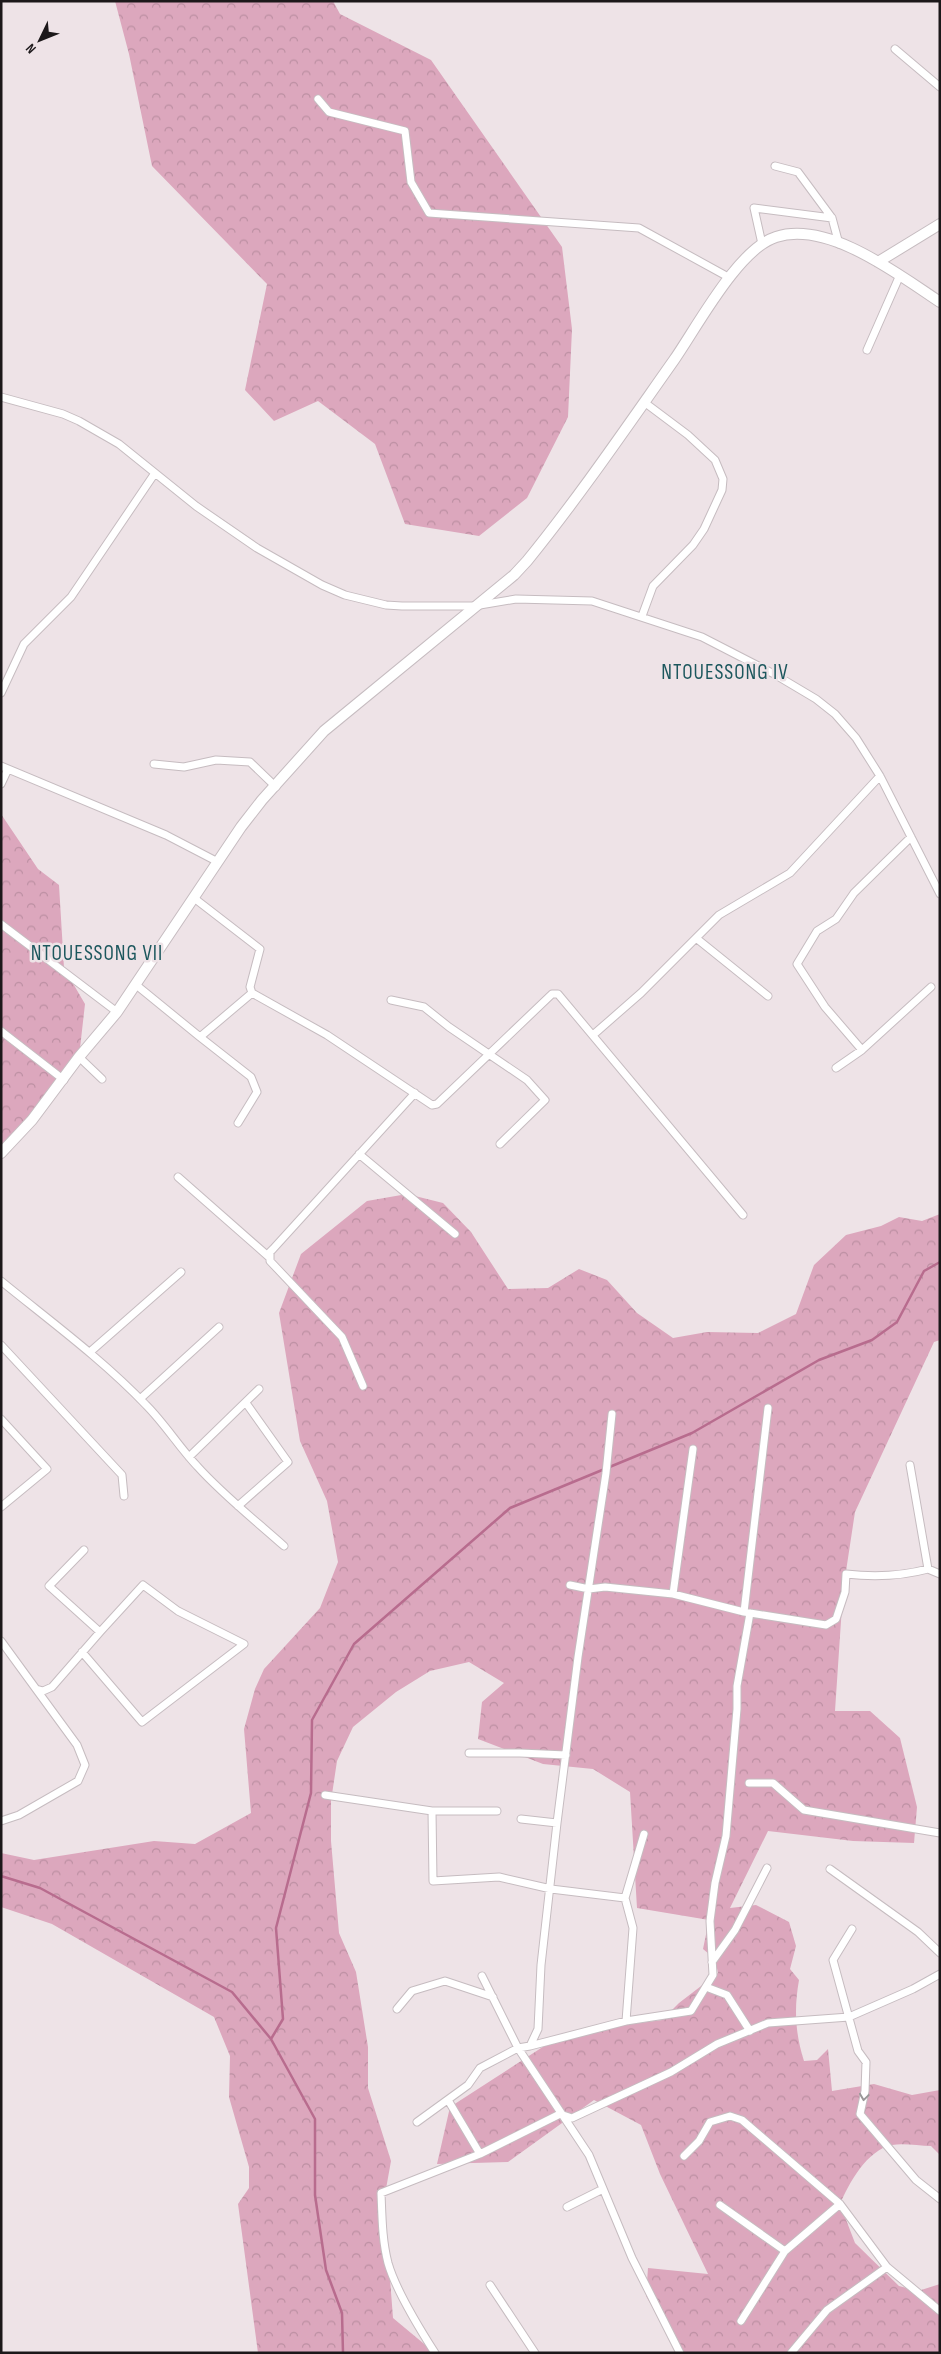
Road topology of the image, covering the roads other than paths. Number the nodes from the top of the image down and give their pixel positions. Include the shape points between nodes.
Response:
1 (895, 49) dead end
2 (940, 87) edge
3 (318, 99) dead end
4 (775, 166) dead end
5 (832, 218) junction
6 (940, 224) edge
7 (762, 244) junction
8 (840, 244) junction
9 (878, 262) junction
10 (900, 275) junction
11 (730, 278) junction
12 (940, 302) edge
13 (867, 350) dead end
14 (1, 397) edge
15 (644, 402) junction
16 (155, 473) junction
17 (474, 606) junction
18 (642, 616) junction
19 (1, 693) edge
20 (154, 764) dead end
21 (5, 767) edge
22 (880, 776) junction
23 (1, 784) edge
24 (276, 786) junction
25 (911, 837) junction
26 (218, 862) junction
27 (940, 894) edge
28 (194, 898) junction
29 (1, 924) edge
30 (696, 938) junction
31 (135, 984) junction
32 (931, 987) dead end
33 (252, 993) junction
34 (768, 996) dead end
35 (390, 1000) dead end
36 (117, 1012) junction
37 (1, 1031) edge
38 (593, 1035) junction
39 (200, 1037) junction
40 (862, 1050) junction
41 (489, 1054) junction
42 (79, 1057) junction
43 (836, 1068) dead end
44 (102, 1079) dead end
45 (64, 1080) junction
46 (414, 1093) junction
47 (238, 1123) dead end
48 (500, 1144) dead end
49 (1, 1153) edge
50 (359, 1154) junction
51 (178, 1177) dead end
52 (743, 1215) dead end
53 (455, 1234) dead end
54 (269, 1257) junction
55 (181, 1272) dead end
56 (1, 1281) edge
57 (218, 1327) dead end
58 (1, 1346) edge
59 (90, 1352) junction
60 (363, 1386) dead end
61 (260, 1390) dead end
62 (140, 1399) junction
63 (246, 1403) junction
64 (768, 1408) dead end
65 (612, 1414) dead end
66 (1, 1419) edge
67 (693, 1450) dead end
68 (189, 1456) junction
69 (910, 1465) dead end
70 (124, 1496) dead end
71 (238, 1506) junction
72 (1, 1507) edge
73 (284, 1546) dead end
74 (84, 1550) dead end
75 (928, 1569) junction
76 (940, 1574) edge
77 (570, 1585) dead end
78 (589, 1589) junction
79 (673, 1594) junction
80 (747, 1613) junction
81 (100, 1632) junction
82 (1, 1641) edge
83 (82, 1652) junction
84 (36, 1689) junction
85 (469, 1753) dead end
86 (566, 1756) junction
87 (749, 1783) dead end
88 (325, 1795) dead end
89 (432, 1811) junction
90 (497, 1811) dead end
91 (521, 1819) dead end
92 (1, 1821) edge
93 (557, 1823) junction
94 (940, 1833) edge
95 (644, 1834) dead end
96 (767, 1868) dead end
97 (830, 1869) dead end
98 (551, 1888) junction
99 (625, 1898) junction
100 (852, 1929) dead end
101 (940, 1952) edge
102 (712, 1962) junction
103 (940, 1974) edge
104 (482, 1976) dead end
105 (706, 1986) junction
106 (492, 1997) junction
107 (397, 2009) dead end
108 (849, 2017) junction
109 (626, 2022) junction
110 (750, 2031) junction
111 (530, 2046) junction
112 (518, 2048) junction
113 (448, 2100) junction
114 (560, 2114) junction
115 (418, 2122) dead end
116 (480, 2154) junction
117 (684, 2156) dead end
118 (603, 2189) junction
119 (940, 2200) edge
120 (840, 2204) junction
121 (720, 2205) dead end
122 (567, 2207) dead end
123 (785, 2251) junction
124 (887, 2267) junction
125 (490, 2285) dead end
126 (940, 2311) edge
127 (742, 2321) dead end
128 (435, 2353) edge
129 (535, 2353) edge
130 (680, 2353) edge
131 (791, 2353) edge

1 - 2 street
3 - 11 street via 329,112 405,131 411,182 429,212 640,228
4 - 5 street via 798,172
5 - 7 street via 754,208
5 - 8 street
6 - 9 street
7 - 8 street via 776,237 808,234
7 - 11 street
8 - 9 street
9 - 10 street
10 - 12 street
10 - 13 street
11 - 15 street
14 - 16 street via 79,421 119,444
15 - 17 street via 527,561
15 - 18 street via 715,460 723,479 722,490 704,529 653,586
16 - 17 street via 257,548 322,585 386,605
16 - 19 street via 71,596 24,644
17 - 18 street via 516,599 592,601
17 - 24 street via 338,718
18 - 22 street via 702,637 816,699 835,714 856,738
20 - 24 street via 184,767 216,760 250,762
21 - 23 street
21 - 26 street via 166,835
22 - 25 street
22 - 30 street via 790,873 719,915
24 - 26 street via 241,827
25 - 27 street
25 - 40 street via 854,893 836,919 817,931 797,964 825,1007
26 - 28 street
28 - 31 street
28 - 33 street via 260,949 250,987
29 - 36 street
30 - 34 street
30 - 38 street
31 - 36 street
31 - 39 street
32 - 40 street
33 - 39 street
33 - 46 street via 327,1035
35 - 41 street via 424,1007
36 - 42 street
37 - 45 street
38 - 41 street via 554,993
38 - 52 street
39 - 47 street via 251,1077 257,1092
40 - 43 street
41 - 46 street via 437,1104 429,1104
41 - 48 street via 527,1080 545,1100
42 - 44 street
42 - 45 street
45 - 49 street
46 - 50 street
50 - 53 street
50 - 54 street
51 - 54 street
54 - 60 street via 342,1337
55 - 59 street
56 - 59 street
57 - 62 street
58 - 70 street via 122,1475
59 - 62 street
61 - 63 street
62 - 68 street
63 - 68 street
63 - 71 street via 288,1462
64 - 80 street
65 - 78 street
66 - 72 street via 47,1468
67 - 79 street
68 - 71 street
69 - 75 street
71 - 73 street
74 - 81 street via 49,1586
75 - 76 street
75 - 80 street via 864,1576 846,1574 845,1592 836,1619 830,1624
77 - 78 street
78 - 79 street via 605,1587
78 - 86 street
79 - 80 street
80 - 102 street via 736,1686 726,1836 710,1921
81 - 83 street
81 - 83 street via 143,1585 178,1610 244,1644 142,1722
82 - 84 street
83 - 84 street via 52,1687 43,1691
84 - 92 street via 77,1745 85,1765 78,1782 19,1815
85 - 86 street via 520,1752
86 - 93 street
87 - 94 street via 773,1783 804,1810
88 - 89 street
89 - 90 street
89 - 98 street via 433,1881 499,1876
91 - 93 street
93 - 98 street
95 - 99 street
96 - 102 street via 735,1930
97 - 101 street via 918,1932
98 - 99 street
98 - 111 street via 541,1965 538,2029
99 - 109 street via 633,1928
100 - 108 street via 834,1960
102 - 105 street via 713,1975
103 - 108 street
104 - 106 street
105 - 109 street via 691,2011
105 - 110 street via 727,1995
106 - 107 street via 446,1981 412,1991
106 - 112 street
108 - 110 street via 768,2023
108 -> 119 street via 858,2051 866,2062 860,2114 910,2174
109 - 111 street
110 - 114 street via 717,2044 671,2072 572,2118
111 - 112 street
112 - 113 street via 480,2068 468,2084
112 - 114 street
113 - 115 street
113 - 116 street
114 - 116 street
114 - 118 street via 589,2155
116 - 128 street via 381,2193 382,2227 389,2264 416,2323
117 - 120 street via 699,2141 710,2122 730,2116 742,2120
118 - 122 street
118 - 130 street via 632,2258
120 - 123 street
120 - 124 street
121 - 123 street
123 - 127 street
124 - 126 street
124 - 131 street via 827,2310
125 - 129 street

